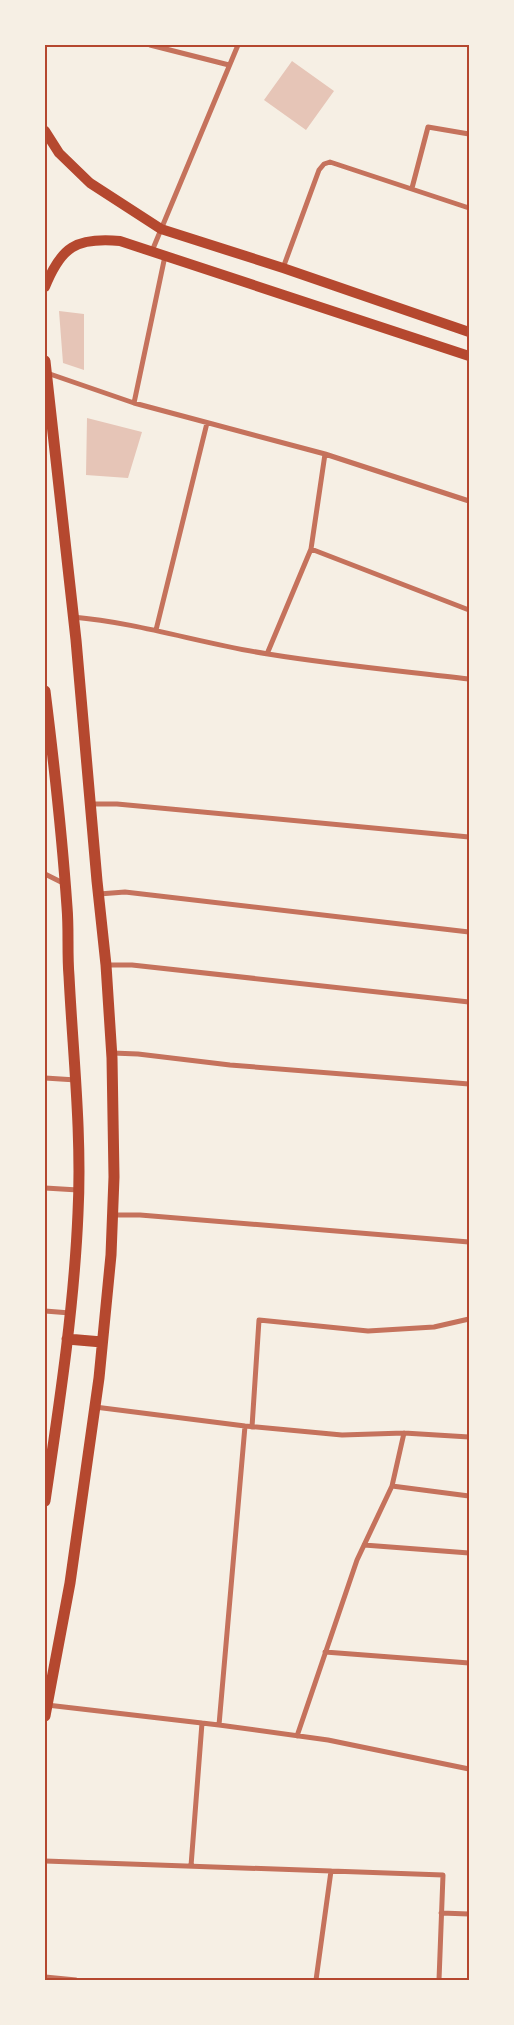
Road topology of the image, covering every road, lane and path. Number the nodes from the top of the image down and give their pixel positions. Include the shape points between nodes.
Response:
1 (150, 45) edge
2 (238, 45) edge
3 (229, 65) junction
4 (45, 131) edge
5 (469, 134) edge
6 (412, 188) junction
7 (469, 208) edge
8 (161, 229) junction
9 (152, 251) junction
10 (165, 256) junction
11 (283, 268) junction
12 (45, 287) edge
13 (469, 332) edge
14 (469, 356) edge
15 (46, 367) edge
16 (134, 403) junction
17 (207, 423) junction
18 (325, 454) junction
19 (469, 501) edge
20 (311, 549) junction
21 (469, 610) edge
22 (74, 617) junction
23 (156, 630) junction
24 (267, 654) junction
25 (469, 679) edge
26 (45, 696) edge
27 (90, 804) junction
28 (469, 837) edge
29 (45, 874) edge
30 (65, 884) junction
31 (98, 894) junction
32 (469, 932) edge
33 (106, 965) junction
34 (469, 1002) edge
35 (112, 1053) junction
36 (45, 1078) edge
37 (76, 1080) junction
38 (469, 1084) edge
39 (45, 1188) edge
40 (79, 1190) junction
41 (113, 1215) junction
42 (469, 1242) edge
43 (45, 1311) edge
44 (70, 1313) junction
45 (469, 1319) edge
46 (67, 1339) junction
47 (102, 1342) junction
48 (95, 1407) junction
49 (245, 1426) junction
50 (252, 1426) junction
51 (404, 1434) junction
52 (469, 1437) edge
53 (50, 1440) edge
54 (392, 1486) junction
55 (469, 1496) edge
56 (45, 1501) edge
57 (364, 1545) junction
58 (469, 1553) edge
59 (325, 1652) junction
60 (469, 1663) edge
61 (46, 1710) edge
62 (202, 1723) junction
63 (219, 1725) junction
64 (297, 1736) junction
65 (469, 1768) edge
66 (45, 1861) edge
67 (191, 1866) junction
68 (331, 1871) junction
69 (442, 1913) junction
70 (469, 1914) edge
71 (45, 1977) edge
72 (76, 1980) edge
73 (316, 1980) edge
74 (439, 1980) edge

1 - 3 street
2 - 3 street
3 - 8 street
4 - 8 main road via 59,153 90,183
5 - 6 street via 428,127
6 - 7 street
6 - 11 street via 330,162 324,164
8 - 9 street
8 - 11 main road
9 - 10 main road
9 - 12 main road via 104,239 79,242 52,269
10 - 14 main road
10 - 16 street
11 - 13 main road
15 - 16 street
15 - 22 main road
16 - 17 street
17 - 18 street
17 - 23 street
18 - 19 street
18 - 20 street
20 - 21 street
20 - 24 street
22 - 23 street
22 - 27 main road
23 - 24 street
24 - 25 street
26 - 30 main road
27 - 28 street
27 - 31 main road
29 - 30 street
30 - 37 main road
31 - 32 street via 125,892
31 - 33 main road
33 - 34 street via 132,965
33 - 35 main road
35 - 38 street
35 - 41 main road
36 - 37 street
37 - 40 main road
39 - 40 street
40 - 44 main road
41 - 42 street
41 - 47 main road
43 - 44 street
44 - 46 main road
45 - 50 street via 434,1327 368,1331 259,1320
46 - 47 main road
46 - 53 main road
47 - 48 main road
48 - 49 street
48 - 61 main road via 70,1583
49 - 50 street
49 - 63 street
50 - 51 street via 342,1435
51 - 52 street
51 - 54 street
53 - 56 main road
54 - 55 street
54 - 57 street
57 - 58 street
57 - 59 street
59 - 60 street
59 - 64 street
61 - 62 street
62 - 63 street
62 - 67 street
63 - 64 street
64 - 65 street
66 - 67 street
67 - 68 street
68 - 69 street via 443,1875
68 - 73 street
69 - 70 street
69 - 74 street
71 - 72 street

